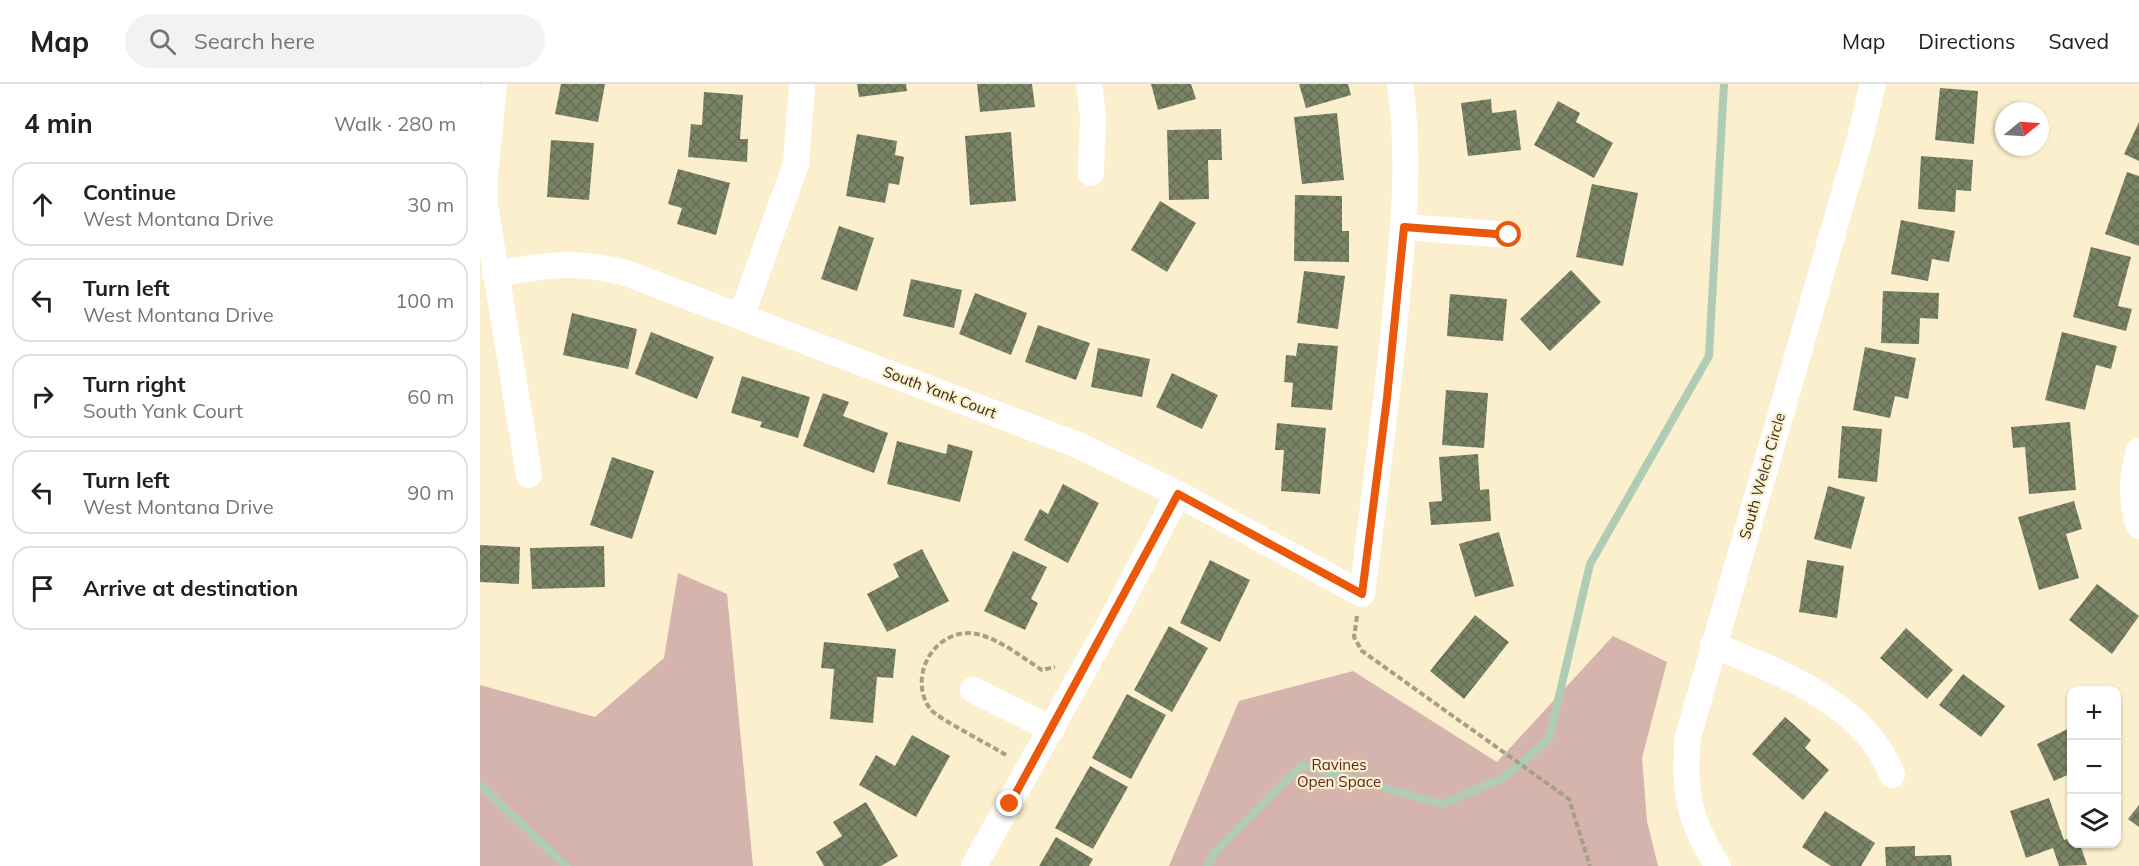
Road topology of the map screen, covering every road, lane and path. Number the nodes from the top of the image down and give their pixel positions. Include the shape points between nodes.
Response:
1 (494, 84) edge
2 (802, 84) edge
3 (1089, 84) edge
4 (1400, 84) edge
5 (1873, 84) edge
6 (1091, 173) dead end
7 (1404, 227) junction
8 (1509, 235) dead end
9 (495, 274) junction
10 (741, 317) junction
11 (2139, 451) edge
12 (529, 475) dead end
13 (1178, 494) junction
14 (2139, 526) edge
15 (1353, 589) junction
16 (1713, 645) junction
17 (973, 690) dead end
18 (1052, 729) junction
19 (1892, 775) dead end
20 (974, 866) edge
21 (1590, 866) edge
22 (1718, 866) edge

1 - 9 street via 485,186
2 - 10 street via 796,164
3 - 6 street via 1093,115
4 - 7 street via 1406,157
5 - 16 street, South Welch Circle
7 - 8 street
7 - 15 street via 1387,398
9 - 10 street, South Yank Court via 555,264 601,267
9 - 12 street
10 - 13 street, South Yank Court via 1080,446
11 - 14 street via 2132,498
13 - 15 street, South Yank Court
13 - 18 street
15 - 21 path via 1341,600 1357,615 1354,637 1362,651 1569,799
16 - 19 street via 1787,676 1843,713 1871,737
16 - 22 street, South Welch Circle via 1690,728 1686,782 1694,822
17 - 18 street
18 - 20 street

